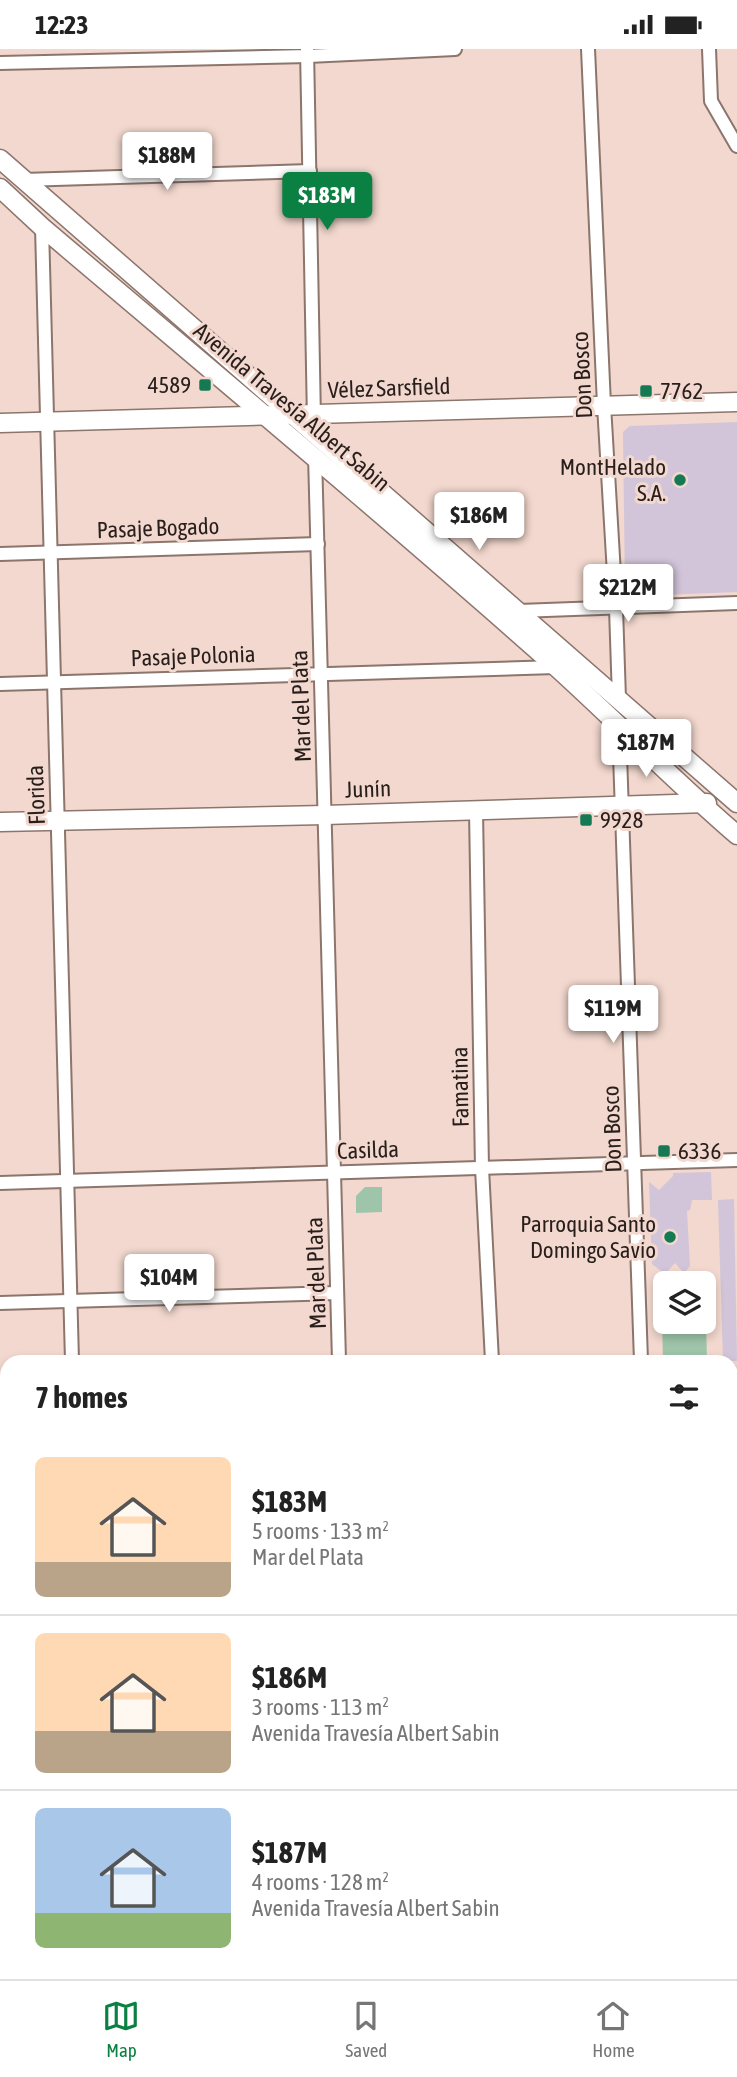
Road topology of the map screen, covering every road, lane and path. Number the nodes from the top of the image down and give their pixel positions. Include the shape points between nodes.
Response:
1 (455, 49) edge
2 (588, 49) edge
3 (709, 49) edge
4 (308, 52) edge
5 (35, 56) edge
6 (0, 63) edge
7 (737, 146) edge
8 (0, 159) edge
9 (310, 171) junction
10 (23, 180) junction
11 (0, 188) edge
12 (42, 227) junction
13 (737, 402) edge
14 (604, 405) junction
15 (293, 415) junction
16 (314, 415) junction
17 (265, 416) junction
18 (47, 421) junction
19 (0, 423) edge
20 (315, 433) junction
21 (315, 459) junction
22 (318, 544) junction
23 (51, 552) junction
24 (0, 554) edge
25 (737, 603) edge
26 (616, 608) junction
27 (519, 611) junction
28 (556, 667) junction
29 (321, 674) junction
30 (54, 681) junction
31 (0, 684) edge
32 (619, 699) junction
33 (619, 726) junction
34 (737, 803) edge
35 (700, 804) junction
36 (622, 806) junction
37 (476, 811) junction
38 (325, 815) junction
39 (58, 820) junction
40 (0, 822) edge
41 (737, 835) edge
42 (737, 1160) edge
43 (634, 1163) junction
44 (482, 1168) junction
45 (334, 1173) junction
46 (67, 1180) junction
47 (0, 1182) edge
48 (337, 1293) junction
49 (71, 1301) junction
50 (0, 1303) edge
51 (72, 1355) edge
52 (339, 1355) edge
53 (492, 1355) edge
54 (641, 1355) edge

1 - 4 street
2 - 14 street, Don Bosco
3 - 7 street via 711,100
4 - 5 street
4 - 9 street, Mar del Plata
5 - 6 street
8 - 10 main road, Avenida Travesía Albert Sabin
9 - 10 street
9 - 16 street, Mar del Plata
10 - 15 main road, Avenida Travesía Albert Sabin
11 - 12 main road, Avenida Travesía Albert Sabin
12 - 17 main road, Avenida Travesía Albert Sabin
12 - 18 street, Florida
13 - 14 main road, Vélez Sarsfield
14 - 16 main road, Vélez Sarsfield
14 - 26 street, Don Bosco
15 - 16 main road, Vélez Sarsfield
15 - 17 main road, Vélez Sarsfield
15 - 20 main road, Avenida Travesía Albert Sabin
16 - 20 street, Mar del Plata
17 - 18 main road, Vélez Sarsfield
17 - 21 main road, Avenida Travesía Albert Sabin
18 - 19 main road, Vélez Sarsfield
18 - 23 street, Florida
20 - 21 street, Mar del Plata
20 - 27 main road, Avenida Travesía Albert Sabin
21 - 22 street, Mar del Plata
21 - 28 main road, Avenida Travesía Albert Sabin
22 - 23 street, Pasaje Bogado
22 - 29 street, Mar del Plata
23 - 24 street, Pasaje Bogado
23 - 30 street, Florida
25 - 26 street
26 - 27 street
26 - 32 street, Don Bosco
27 - 32 main road, Avenida Travesía Albert Sabin
28 - 29 street, Pasaje Polonia
28 - 33 main road, Avenida Travesía Albert Sabin
29 - 30 street, Pasaje Polonia
29 - 38 street, Mar del Plata
30 - 31 street, Pasaje Polonia
30 - 39 street, Florida
32 - 34 main road, Avenida Travesía Albert Sabin
33 - 35 main road, Avenida Travesía Albert Sabin
33 - 36 street, Don Bosco
34 - 35 main road, Junín
35 - 36 main road, Junín
35 - 41 main road, Avenida Travesía Albert Sabin
36 - 37 main road, Junín
36 - 43 street, Don Bosco
37 - 38 main road, Junín
37 - 44 street, Famatina
38 - 39 main road, Junín
38 - 45 street, Mar del Plata
39 - 40 main road, Junín
39 - 46 street, Florida
42 - 43 street, Casilda
43 - 44 street, Casilda
43 - 54 street, Don Bosco
44 - 45 street, Casilda
44 - 53 street, Famatina
45 - 46 street, Casilda
45 - 48 street, Mar del Plata
46 - 47 street, Casilda
46 - 49 street, Florida
48 - 49 street
48 - 52 street, Mar del Plata
49 - 50 street
49 - 51 street, Florida

